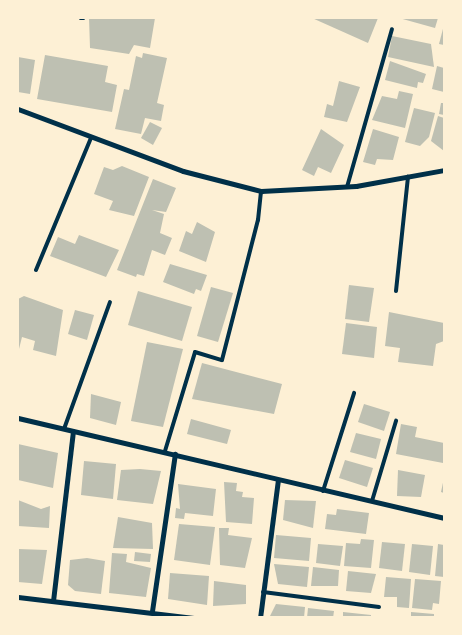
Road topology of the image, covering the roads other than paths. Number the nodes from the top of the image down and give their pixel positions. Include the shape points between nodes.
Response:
1 (392, 29) dead end
2 (18, 109) edge
3 (91, 138) junction
4 (444, 170) edge
5 (408, 177) junction
6 (346, 187) junction
7 (262, 191) junction
8 (36, 270) dead end
9 (396, 291) dead end
10 (110, 302) dead end
11 (354, 393) dead end
12 (18, 418) edge
13 (396, 420) dead end
14 (64, 429) junction
15 (73, 431) junction
16 (165, 451) junction
17 (175, 454) junction
18 (278, 480) junction
19 (322, 491) junction
20 (372, 501) junction
21 (444, 518) edge
22 (263, 592) junction
23 (18, 598) edge
24 (53, 601) junction
25 (379, 608) dead end
26 (152, 611) junction
27 (194, 618) edge
28 (260, 618) edge

1 - 6 lane
2 - 3 street
3 - 7 street via 183,171
3 - 8 lane
4 - 5 street
5 - 6 street
5 - 9 lane
6 - 7 street
7 - 16 lane via 258,220 222,360 194,352
10 - 14 lane
11 - 19 lane
12 - 14 street
13 - 20 lane
14 - 15 street
15 - 16 street
15 - 24 street
16 - 17 street
17 - 18 street
17 - 26 street
18 - 19 street
18 - 22 street
19 - 20 street
20 - 21 street
22 - 25 lane
22 - 28 street
23 - 24 street
24 - 26 street
26 - 27 street

